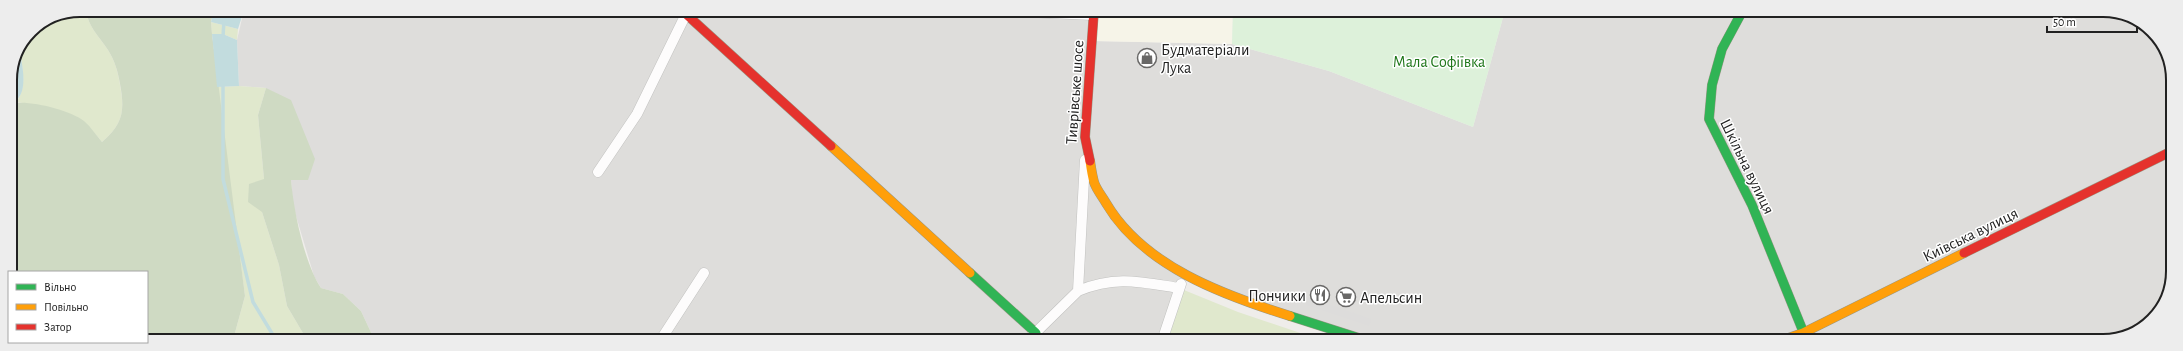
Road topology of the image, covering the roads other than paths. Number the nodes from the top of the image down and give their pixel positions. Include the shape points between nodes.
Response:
1 (685, 17) edge
2 (692, 17) edge
3 (1094, 17) edge
4 (1739, 17) edge
5 (2166, 154) edge
6 (1085, 156) junction
7 (598, 172) dead end
8 (704, 273) dead end
9 (1184, 274) junction
10 (1179, 288) junction
11 (1078, 291) junction
12 (1036, 333) joint
13 (665, 334) edge
14 (1164, 334) edge
15 (1347, 334) edge
16 (1804, 334) edge
17 (1811, 334) edge

1 - 7 street via 637,114
2 - 12 street
3 - 6 street, Тиврівське шосе
4 - 16 street, Шкільна вулиця via 1722,49 1712,85 1709,119 1752,205
5 - 17 street, Київська вулиця
6 - 9 street, Тиврівське шосе via 1097,192 1116,221 1152,254
6 - 11 street
8 - 13 street
9 - 10 street
9 - 15 street, Тиврівське шосе via 1256,304
10 - 11 street via 1118,280 1102,282
10 - 14 street
11 - 12 street

